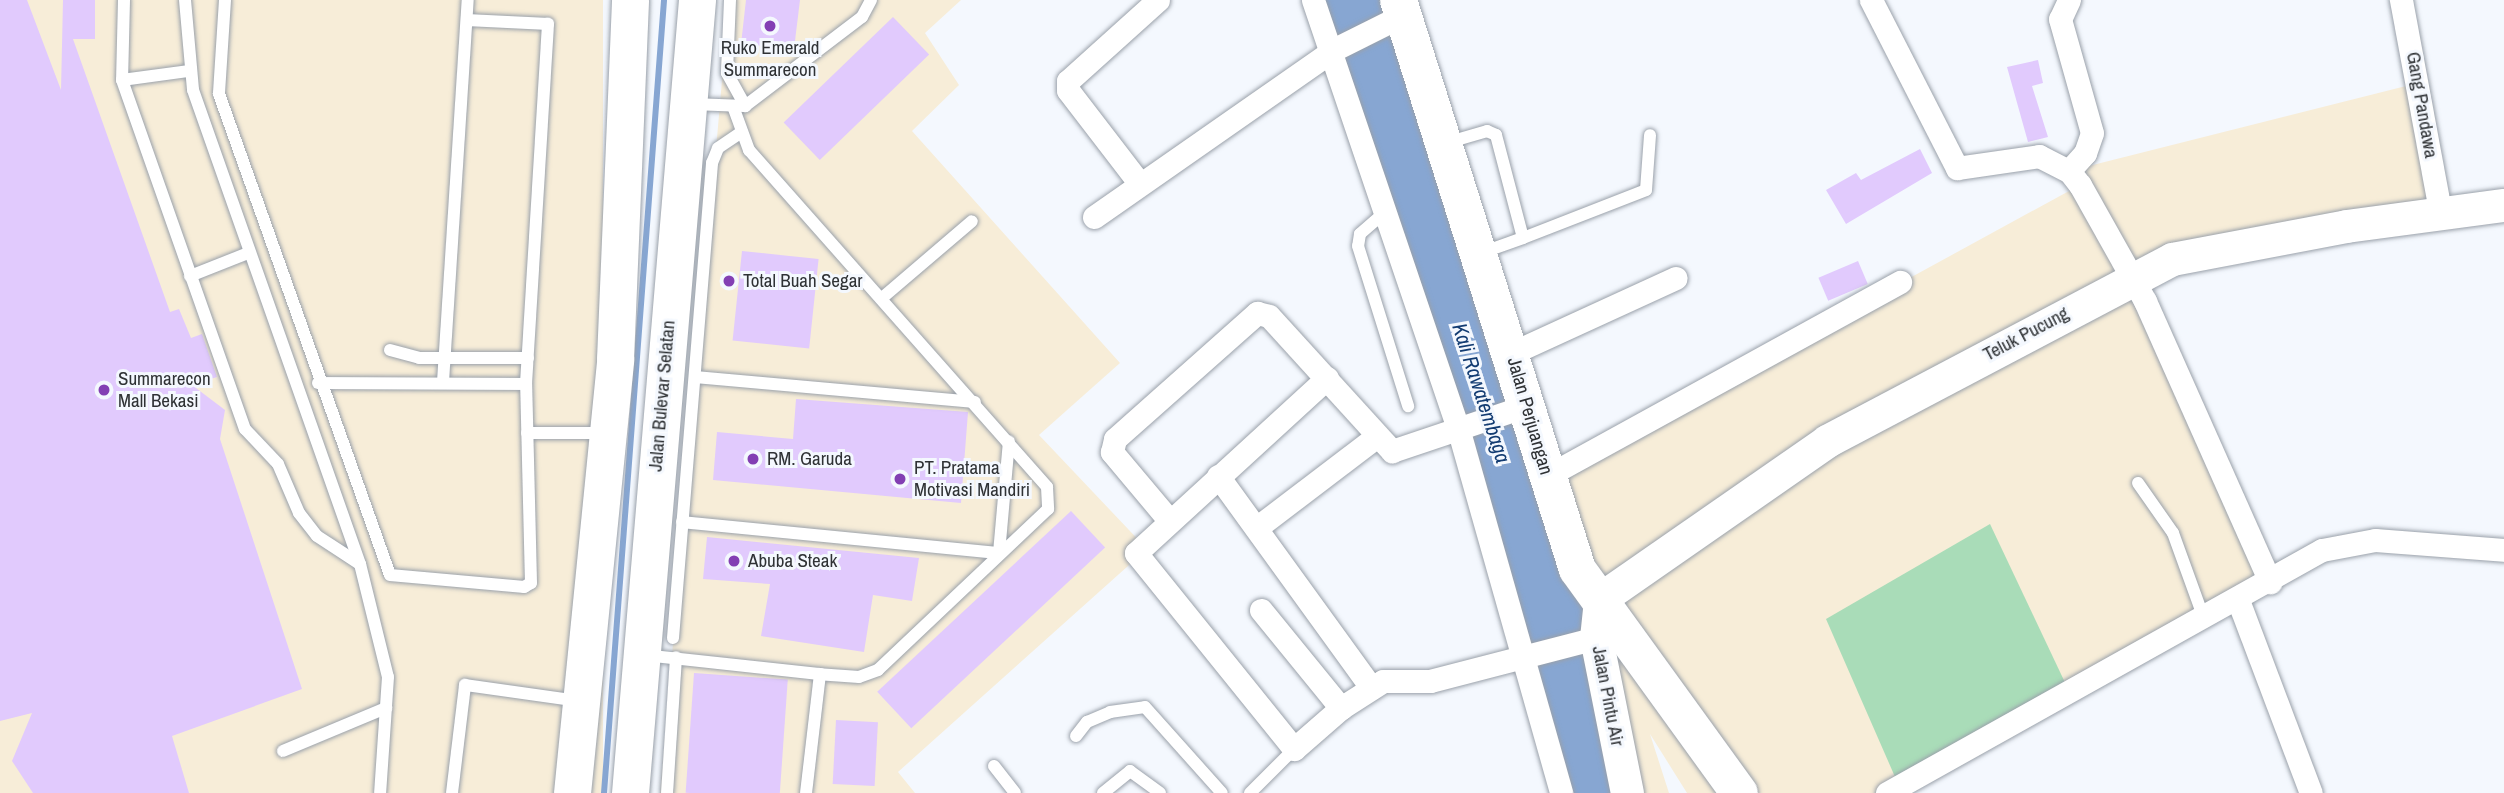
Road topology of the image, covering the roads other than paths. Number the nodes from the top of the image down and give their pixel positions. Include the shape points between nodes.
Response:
1 (124, 0) edge
2 (185, 0) edge
3 (225, 0) edge
4 (468, 0) edge
5 (630, 0) edge
6 (697, 0) edge
7 (730, 0) edge
8 (871, 0) edge
9 (1158, 0) edge
10 (1313, 0) edge
11 (1871, 0) edge
12 (2069, 0) edge
13 (2401, 0) edge
14 (1396, 13) edge
15 (467, 20) junction
16 (1340, 47) junction
17 (188, 71) junction
18 (122, 80) junction
19 (688, 103) junction
20 (739, 108) junction
21 (229, 121) junction
22 (206, 129) junction
23 (740, 134) junction
24 (1650, 135) dead end
25 (1446, 143) junction
26 (2069, 171) junction
27 (1140, 184) junction
28 (2504, 205) edge
29 (2440, 210) junction
30 (1384, 213) junction
31 (1094, 217) dead end
32 (972, 221) dead end
33 (1523, 238) junction
34 (248, 253) junction
35 (1481, 253) junction
36 (190, 276) junction
37 (2133, 276) junction
38 (1676, 278) dead end
39 (1900, 282) dead end
40 (882, 298) junction
41 (292, 306) junction
42 (270, 313) junction
43 (390, 350) dead end
44 (1512, 352) junction
45 (445, 358) junction
46 (528, 358) junction
47 (695, 377) junction
48 (1328, 378) junction
49 (443, 382) junction
50 (318, 383) junction
51 (526, 384) junction
52 (975, 402) junction
53 (1408, 406) dead end
54 (1519, 408) junction
55 (1462, 427) junction
56 (527, 433) junction
57 (606, 433) junction
58 (1377, 436) junction
59 (1009, 441) junction
60 (1218, 476) junction
61 (1547, 476) junction
62 (2138, 483) dead end
63 (1169, 520) junction
64 (682, 522) junction
65 (1259, 526) junction
66 (2504, 550) edge
67 (999, 553) junction
68 (359, 564) junction
69 (2270, 582) junction
70 (1600, 598) junction
71 (2238, 600) junction
72 (1261, 610) dead end
73 (2203, 616) junction
74 (673, 638) dead end
75 (1596, 638) junction
76 (640, 655) junction
77 (677, 657) junction
78 (1524, 660) junction
79 (820, 674) junction
80 (1370, 686) junction
81 (580, 701) junction
82 (386, 708) junction
83 (1340, 708) junction
84 (1076, 736) dead end
85 (1294, 749) junction
86 (283, 751) dead end
87 (995, 766) dead end
88 (380, 793) edge
89 (452, 793) edge
90 (572, 793) edge
91 (630, 793) edge
92 (667, 793) edge
93 (806, 793) edge
94 (1015, 793) edge
95 (1103, 793) edge
96 (1160, 793) edge
97 (1222, 793) edge
98 (1250, 793) edge
99 (1561, 793) edge
100 (1627, 793) edge
101 (1739, 793) edge
102 (1887, 793) edge
103 (2311, 793) edge

1 - 18 lane
2 - 17 lane
3 - 21 lane via 217,81
4 - 15 lane
5 - 57 main road
6 - 19 main road, Jalan Bulevar Selatan
7 - 20 lane via 727,74
8 - 20 lane via 862,17
9 - 27 street via 1068,81 1068,90
10 - 16 street
11 - 26 street via 1957,168 2039,156
12 - 26 street via 2060,19 2092,133 2085,153
13 - 29 street, Gang Pandawa
14 - 16 street
14 - 25 main road, Jalan Perjuangan
15 - 45 lane
15 - 46 lane via 548,24
16 - 27 street
16 - 30 street
17 - 18 lane
17 - 22 lane
18 - 36 lane
19 - 20 lane
19 - 76 main road, Jalan Bulevar Selatan
20 - 23 lane
21 - 22 lane
21 - 41 lane
22 - 34 lane
23 - 40 lane via 749,150
23 - 47 lane via 718,148 712,163
24 - 33 lane via 1646,190
25 - 33 lane via 1487,131 1496,135
25 - 35 main road, Jalan Perjuangan
26 - 37 street
27 - 31 street
28 - 29 street, Teluk Pucung
29 - 37 street, Teluk Pucung via 2172,259
30 - 53 lane via 1360,234 1358,246
30 - 55 street
32 - 40 lane
33 - 35 lane
34 - 36 lane
34 - 42 lane
35 - 44 main road, Jalan Perjuangan
36 - 68 lane via 245,429 278,464 299,513 317,536
37 - 69 street
37 - 70 street, Teluk Pucung via 1827,441
38 - 44 street
39 - 61 street
40 - 52 lane
41 - 42 lane
41 - 50 lane
42 - 68 lane
43 - 45 lane via 404,356
44 - 54 main road, Jalan Perjuangan
45 - 46 lane
45 - 49 lane
46 - 51 lane
47 - 52 lane
47 - 64 lane
48 - 58 street
48 - 60 street
48 - 63 street via 1269,316 1257,313 1135,421 1115,439 1112,452
49 - 50 lane
49 - 51 lane
50 - 56 lane via 390,575 396,578 529,585
51 - 56 lane
52 - 59 lane
54 - 55 street
54 - 61 main road, Jalan Perjuangan
55 - 58 street via 1395,452
55 - 78 street
56 - 57 lane
57 - 81 main road
58 - 65 street
59 - 67 lane
59 - 67 lane via 1047,488 1048,509
60 - 63 street
60 - 65 street
61 - 70 main road, Jalan Perjuangan via 1577,569
62 - 73 lane via 2167,522
63 - 85 street via 1139,548 1135,559
64 - 67 lane
64 - 74 lane
65 - 80 street
66 - 69 street via 2356,542 2322,550
67 - 79 lane via 878,670 859,677
68 - 82 lane via 388,677
69 - 71 street
70 - 75 street, Jalan Pintu Air
70 - 101 main road, Jalan Perjuangan
71 - 73 street
71 - 103 street
72 - 83 street
73 - 102 street
75 - 78 street
75 - 100 street, Jalan Pintu Air
76 - 77 lane
76 - 91 main road, Jalan Bulevar Selatan
77 - 79 lane
77 - 92 lane
78 - 80 street via 1430,681
78 - 99 street
79 - 93 lane
80 - 83 street
81 - 89 lane via 466,685
81 - 90 main road
82 - 86 lane
82 - 88 lane
83 - 85 street
84 - 97 lane via 1087,722 1110,712 1145,706
85 - 98 lane
87 - 94 lane
95 - 96 lane via 1130,771

